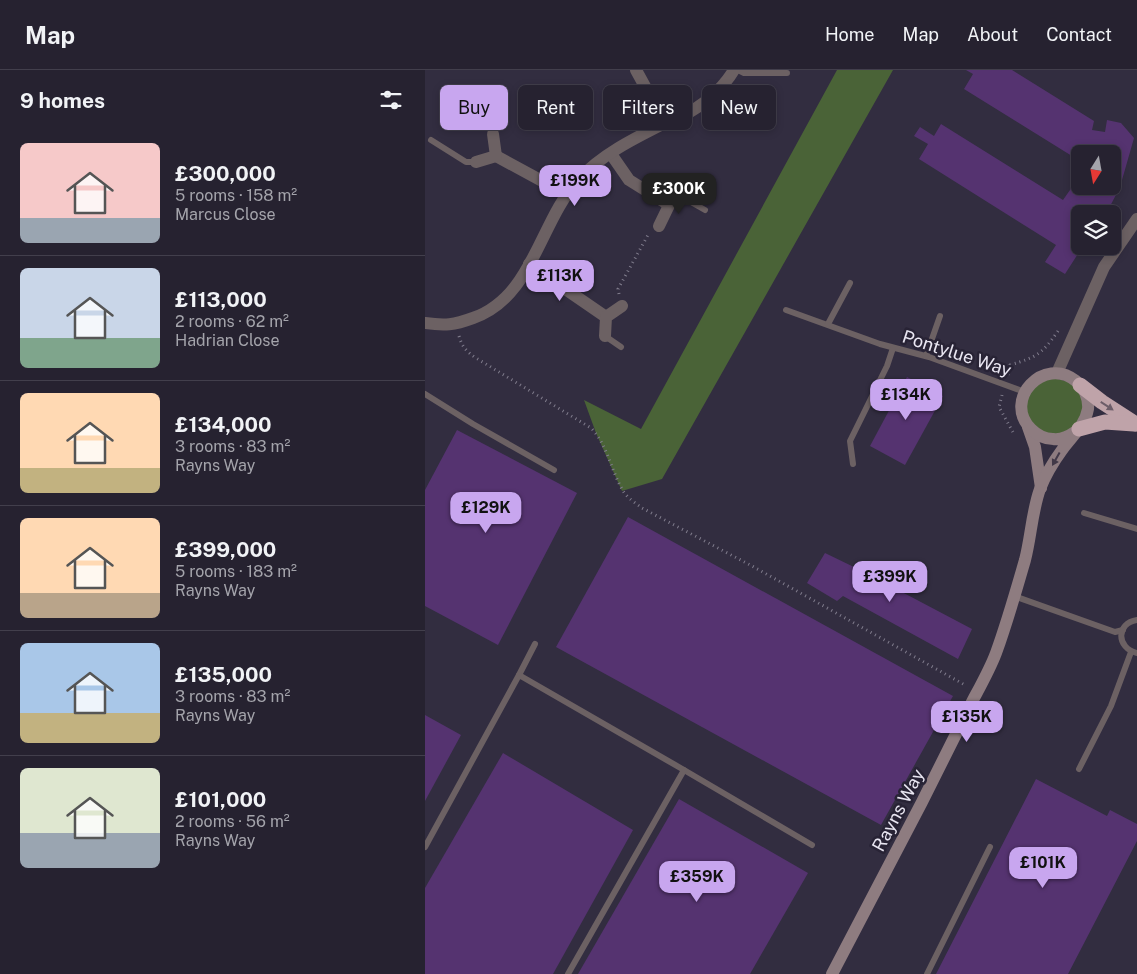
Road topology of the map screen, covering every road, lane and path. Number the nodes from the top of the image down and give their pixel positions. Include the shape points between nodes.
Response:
1 (636, 70) edge
2 (734, 70) edge
3 (738, 70) edge
4 (787, 73) dead end
5 (644, 85) edge
6 (692, 109) edge
7 (495, 130) edge
8 (651, 130) edge
9 (493, 134) joint
10 (431, 140) dead end
11 (611, 154) junction
12 (496, 156) junction
13 (476, 162) joint
14 (675, 193) joint
15 (566, 194) junction
16 (669, 205) junction
17 (705, 210) dead end
18 (1137, 219) edge
19 (659, 226) joint
20 (529, 264) junction
21 (850, 283) dead end
22 (622, 306) joint
23 (786, 310) dead end
24 (939, 316) dead end
25 (606, 317) junction
26 (425, 323) edge
27 (455, 324) junction
28 (828, 324) junction
29 (1077, 325) junction
30 (605, 336) joint
31 (621, 347) dead end
32 (893, 348) junction
33 (926, 356) junction
34 (1057, 373) junction
35 (1005, 385) junction
36 (1081, 385) junction
37 (1025, 392) junction
38 (425, 394) edge
39 (1137, 424) edge
40 (1027, 425) junction
41 (1077, 431) junction
42 (1015, 436) dead end
43 (853, 464) dead end
44 (554, 470) dead end
45 (1041, 488) junction
46 (1084, 514) dead end
47 (1137, 529) edge
48 (1014, 596) junction
49 (1137, 620) edge
50 (1123, 630) junction
51 (535, 644) dead end
52 (1134, 652) edge
53 (519, 675) junction
54 (969, 678) dead end
55 (965, 685) junction
56 (961, 694) dead end
57 (1079, 769) dead end
58 (684, 770) junction
59 (812, 845) dead end
60 (425, 847) edge
61 (990, 847) dead end
62 (568, 974) edge
63 (831, 974) edge
64 (927, 974) edge

1 - 5 street
2 - 6 street via 717,92
3 - 4 lane via 744,73
7 - 9 lane
8 - 11 street
9 - 12 street
10 - 13 lane via 467,162
11 - 15 street via 594,165
11 - 16 street via 629,180
12 - 13 street
12 - 15 street
14 - 16 street
14 - 17 lane
15 - 20 street
16 - 19 street
18 - 29 street via 1105,267
19 - 22 path via 649,234 618,289
20 - 25 street
20 - 27 street via 514,290 498,306
21 - 28 lane
22 - 25 street
23 - 28 lane, Pontylue Way
24 - 33 lane
25 - 30 street
26 - 27 street
27 - 55 path via 461,345 467,352 591,428 623,490 643,508
28 - 32 lane, Pontylue Way
29 - 34 street
29 - 35 path via 1064,319 1045,350 1032,359 1011,365
30 - 31 lane
32 - 33 lane, Pontylue Way
32 - 43 lane via 851,441
33 - 35 lane, Pontylue Way
34 - 36 street
34 - 37 street via 1043,375 1033,381
35 - 37 lane, Pontylue Way
35 - 42 path via 999,407
36 -> 39 highway
36 - 41 street via 1088,408 1086,419
37 - 40 street via 1021,403
38 - 44 lane
39 - 41 highway via 1105,422
40 - 41 street via 1040,436 1054,440
40 - 45 street, Rayns Way via 1035,447
41 -> 45 street, Rayns Way via 1061,451
45 - 48 street, Rayns Way
46 - 47 lane
48 - 50 lane via 1115,632
48 - 63 street, Rayns Way via 995,655
49 - 50 lane
50 - 52 lane via 1121,640 1127,649
51 - 53 lane
52 - 57 lane
53 - 58 lane
53 - 60 lane
54 - 55 path
55 - 56 path
58 - 59 lane
58 - 62 lane
61 - 64 lane

